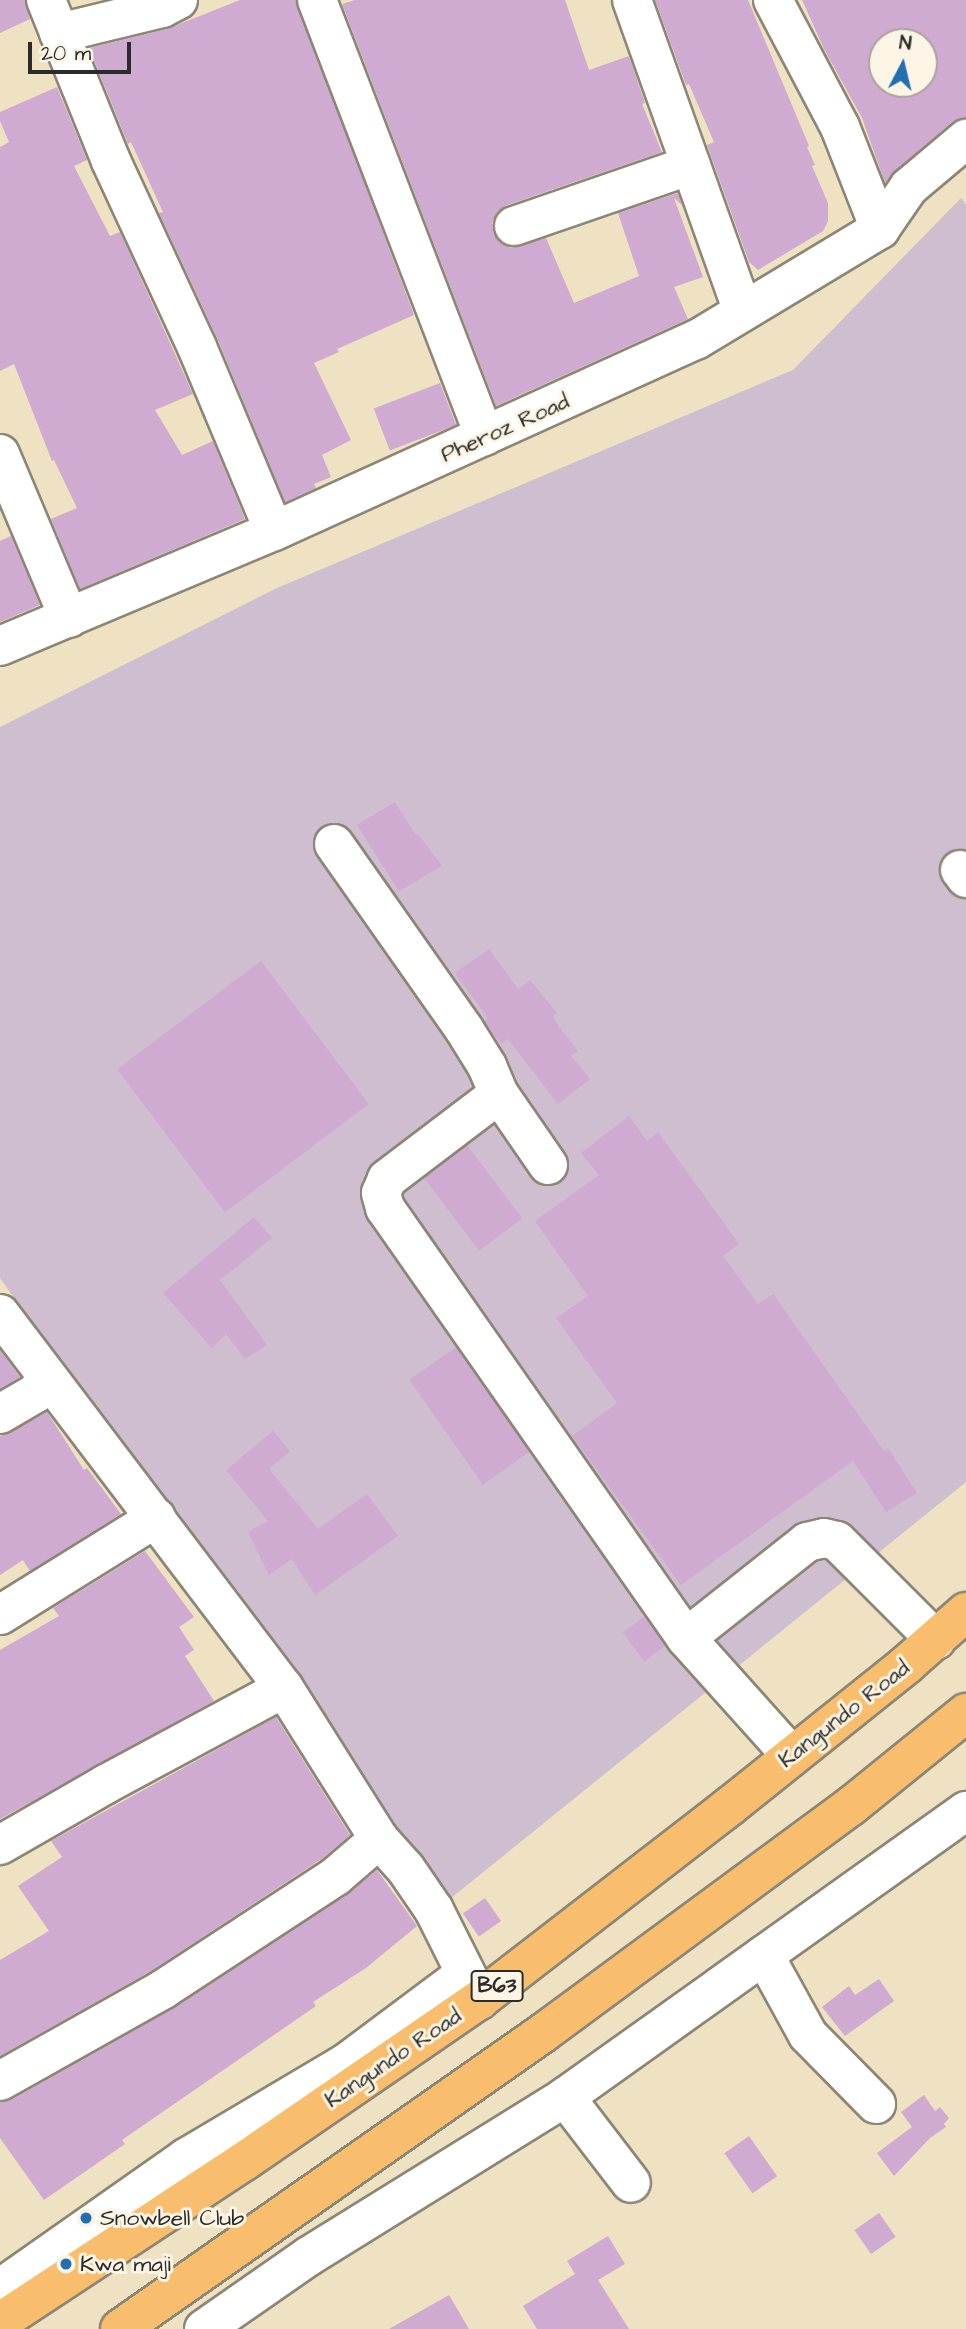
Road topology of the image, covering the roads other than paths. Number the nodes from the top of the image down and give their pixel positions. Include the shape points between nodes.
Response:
1 (178, 0) edge
2 (317, 0) edge
3 (632, 0) edge
4 (773, 0) edge
5 (52, 16) edge
6 (966, 139) edge
7 (691, 165) junction
8 (514, 226) dead end
9 (880, 229) junction
10 (743, 311) junction
11 (484, 436) junction
12 (1, 458) edge
13 (274, 531) junction
14 (69, 618) junction
15 (0, 646) edge
16 (334, 844) dead end
17 (499, 1094) junction
18 (548, 1165) dead end
19 (2, 1319) edge
20 (47, 1378) junction
21 (0, 1413) edge
22 (156, 1518) junction
23 (966, 1612) edge
24 (0, 1615) edge
25 (686, 1638) junction
26 (936, 1640) junction
27 (284, 1688) junction
28 (961, 1725) edge
29 (791, 1755) junction
30 (966, 1811) edge
31 (379, 1839) junction
32 (0, 1845) edge
33 (764, 1955) junction
34 (472, 1987) junction
35 (0, 2081) edge
36 (565, 2097) junction
37 (876, 2104) dead end
38 (631, 2183) dead end
39 (8, 2296) edge
40 (130, 2327) edge
41 (204, 2329) edge

1 - 5 street via 162,8
2 - 11 street
3 - 7 street
4 - 9 street via 840,127
5 - 13 street
6 - 9 street, Pheroz Road via 909,187
7 - 8 street
7 - 10 street
9 - 10 street, Pheroz Road
10 - 11 street, Pheroz Road via 696,340
11 - 13 street, Pheroz Road
12 - 14 street
13 - 14 street, Pheroz Road
14 - 15 street, Pheroz Road
16 - 17 street via 464,1029
17 - 18 street
17 - 25 street via 387,1179 381,1193 385,1208
19 - 20 street
20 - 21 street via 36,1392
20 - 22 street
22 - 24 street
22 - 27 street
23 - 26 highway, Kangundo Road / B63
25 - 26 street via 807,1542 824,1538 837,1541
25 - 29 street
26 - 29 highway, Kangundo Road / B63
27 - 31 street
27 - 32 street
28 - 40 highway, B63 via 542,2033
29 - 34 highway, Kangundo Road / B63 via 730,1806
30 - 33 street
31 - 34 street via 434,1910
31 - 35 street via 335,1876 162,1990
33 - 36 street
33 - 37 street via 808,2035
34 - 39 highway, Kangundo Road / B63 via 353,2071 243,2162
36 - 38 street
36 - 41 street via 309,2256

